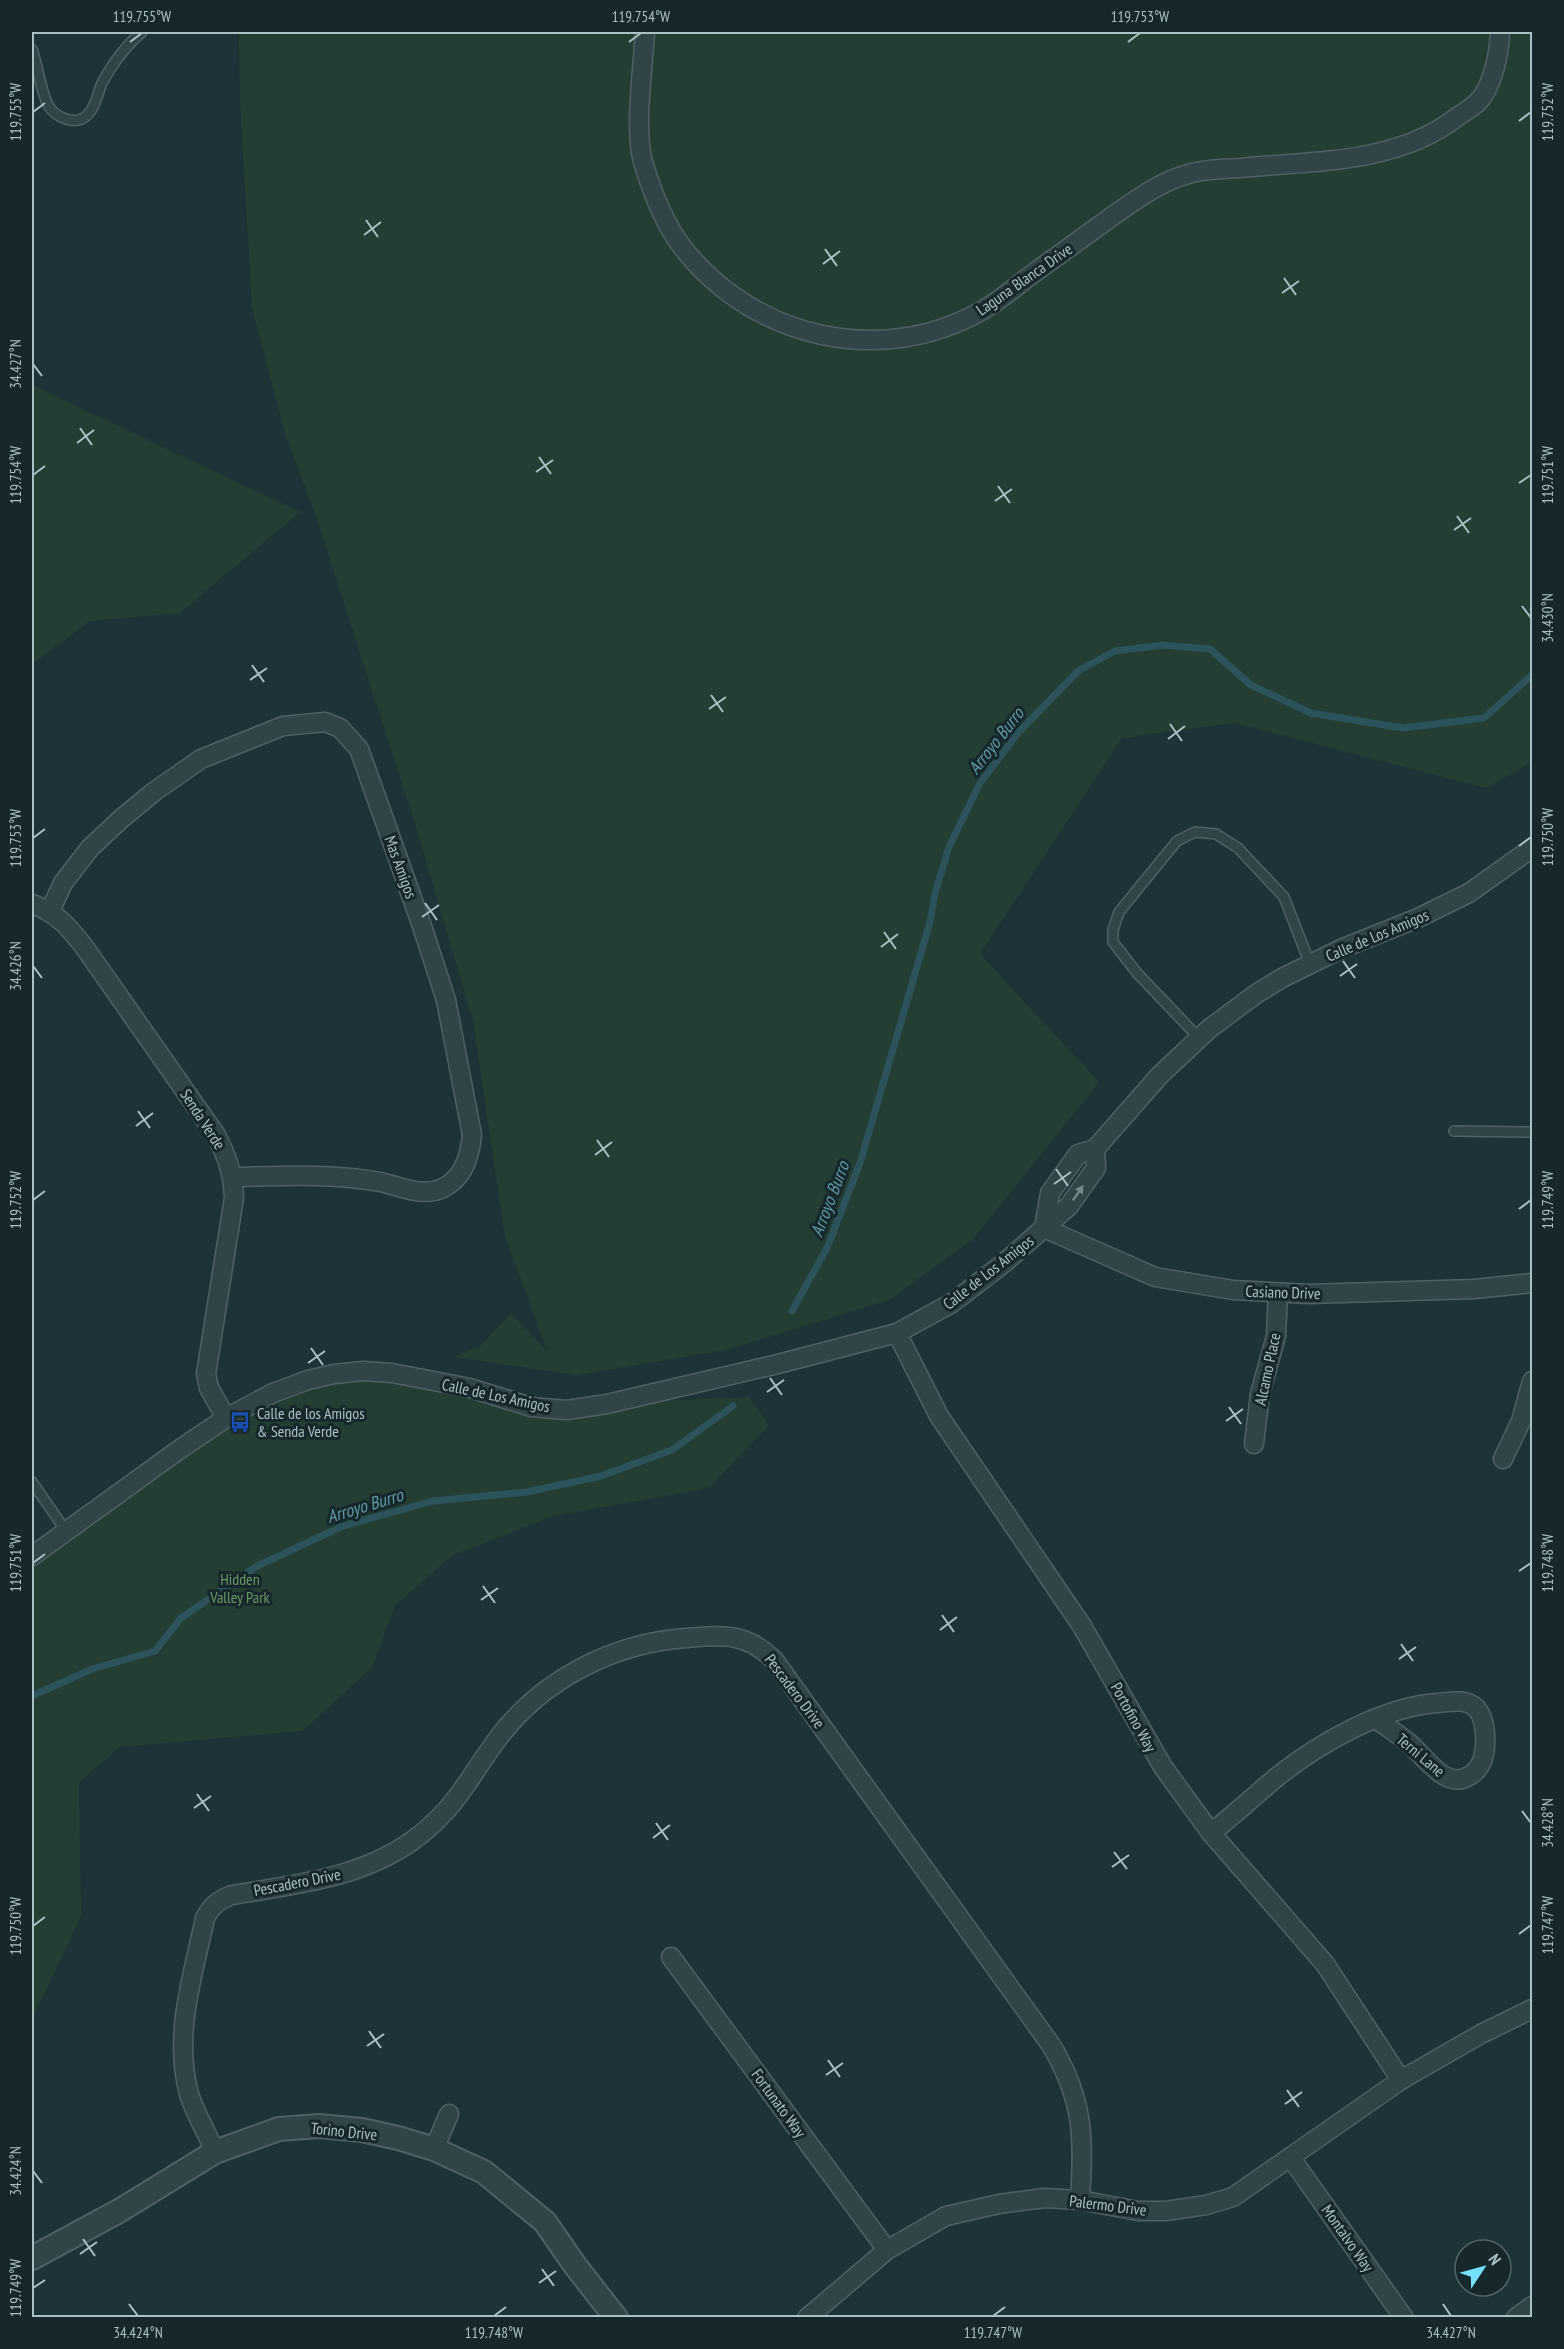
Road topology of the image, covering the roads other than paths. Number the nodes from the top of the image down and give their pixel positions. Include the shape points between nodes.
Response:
1 (142, 32) edge
2 (645, 32) edge
3 (1500, 32) edge
4 (32, 49) edge
5 (1533, 848) edge
6 (32, 904) edge
7 (50, 911) junction
8 (1310, 964) junction
9 (1199, 1038) junction
10 (1454, 1131) dead end
11 (1533, 1132) edge
12 (233, 1177) junction
13 (1044, 1228) junction
14 (1533, 1283) edge
15 (1278, 1293) junction
16 (897, 1333) junction
17 (1533, 1381) edge
18 (226, 1418) junction
19 (1254, 1444) dead end
20 (1503, 1459) dead end
21 (32, 1482) edge
22 (66, 1531) junction
23 (32, 1556) edge
24 (1376, 1719) junction
25 (1211, 1833) junction
26 (671, 1957) dead end
27 (1533, 2009) edge
28 (1401, 2079) junction
29 (448, 2114) dead end
30 (434, 2149) junction
31 (215, 2152) junction
32 (1291, 2158) junction
33 (1080, 2200) junction
34 (887, 2250) junction
35 (32, 2258) edge
36 (1533, 2306) edge
37 (616, 2318) edge
38 (807, 2318) edge
39 (1404, 2318) edge
40 (1516, 2318) edge

1 - 4 lane via 125,46 89,114 76,121 63,119 48,105
2 - 3 street, Laguna Blanca Drive via 641,153 658,206 682,247 715,283 754,311 799,330 846,340 895,339 942,329 984,310 1139,197 1170,179 1194,172 1341,158 1401,148 1425,138 1482,98 1499,52
5 - 8 street, Calle de Los Amigos via 1469,893
6 - 7 street, Senda Verde
7 - 12 street, Senda Verde via 85,948 216,1135 228,1156
7 - 12 street, Mas Amigos via 63,883 90,848 154,791 201,759 283,726 325,722 340,728 358,749 446,1000 472,1135 471,1151 457,1177 442,1188 426,1192 334,1176
8 - 9 street, Calle de Los Amigos via 1256,994
8 - 9 lane via 1284,897 1238,848 1216,834 1195,832 1177,841 1119,912 1113,942
9 - 13 street, Calle de Los Amigos via 1160,1075 1095,1149 1078,1154 1050,1193
10 - 11 lane
12 - 18 street, Senda Verde via 234,1198 206,1364 209,1388
13 - 15 street, Casiano Drive via 1155,1277
13 - 16 street, Calle de Los Amigos via 952,1303
14 - 15 street, Casiano Drive via 1474,1290
15 - 19 street, Alcamo Place via 1276,1335 1260,1395
16 - 18 street, Calle de Los Amigos via 756,1370 567,1410 531,1407 470,1388 363,1371 308,1380
16 - 25 street, Portofino Way via 939,1416 1082,1626 1163,1767
17 - 20 street via 1521,1421
18 - 22 street, Calle de Los Amigos
21 - 22 lane
22 - 23 street, Calle de Los Amigos
24 - 24 street, Terni Lane via 1451,1780 1463,1780 1474,1774 1482,1761 1483,1720 1469,1703 1430,1703
24 - 25 street, Terni Lane via 1303,1758
25 - 28 street, Portofino Way via 1325,1964
26 - 34 street, Fortunato Way
27 - 28 street, Palermo Drive
28 - 32 street, Palermo Drive
29 - 30 street
30 - 31 street, Torino Drive via 371,2132 319,2126 279,2129
30 - 37 street, Torino Drive via 484,2172 545,2222
31 - 33 street, Pescadero Drive via 190,2096 182,2048 183,2024 213,1894 232,1895 333,1877 389,1855 419,1836 450,1808 499,1736 526,1706 567,1675 631,1647 725,1635 747,1640 774,1660 1051,2045 1064,2066 1080,2112
31 - 35 street, Torino Drive
32 - 33 street, Palermo Drive via 1233,2197 1206,2205 1138,2211
32 - 39 street, Montalvo Way
33 - 34 street, Palermo Drive via 1044,2198 946,2216
34 - 38 street, Palermo Drive
36 - 40 street

